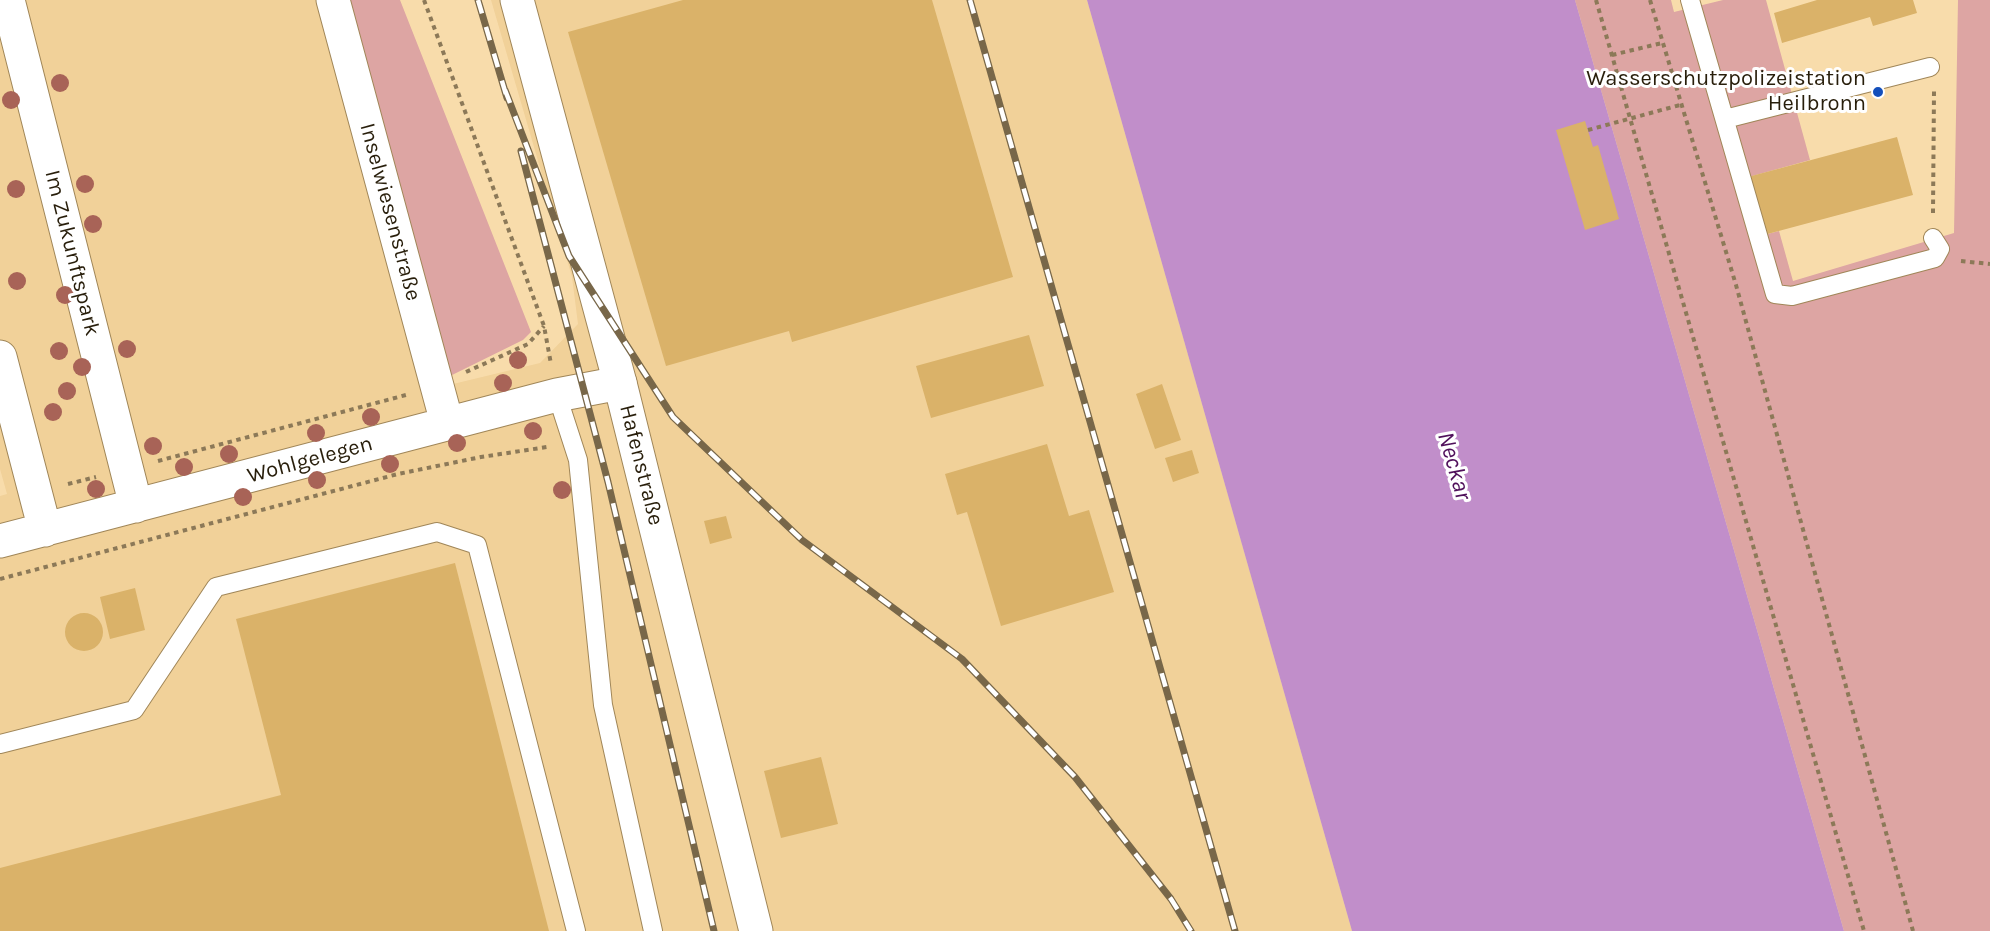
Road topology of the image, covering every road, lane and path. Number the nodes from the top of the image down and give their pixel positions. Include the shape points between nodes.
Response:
1 (8, 0) edge
2 (333, 0) edge
3 (424, 0) edge
4 (517, 0) edge
5 (1596, 0) edge
6 (1650, 0) edge
7 (1690, 0) edge
8 (1662, 44) junction
9 (1612, 55) junction
10 (1930, 67) joint
11 (1680, 105) junction
12 (1725, 119) junction
13 (1588, 130) dead end
14 (1933, 238) joint
15 (544, 326) junction
16 (0, 357) edge
17 (620, 383) junction
18 (436, 386) junction
19 (557, 394) junction
20 (447, 423) junction
21 (575, 449) junction
22 (127, 469) junction
23 (36, 493) junction
24 (136, 506) junction
25 (45, 530) junction
26 (0, 541) edge
27 (0, 579) edge
28 (0, 744) edge
29 (576, 931) edge
30 (653, 931) edge
31 (756, 931) edge
32 (1864, 931) edge
33 (1913, 931) edge

1 - 22 street, Im Zukunftspark
2 - 18 street, Inselwiesenstraße
3 - 15 path
4 - 17 street, Hafenstraße
5 - 9 path
6 - 8 path
7 - 12 lane
8 - 9 path
8 - 11 path
9 - 32 path
10 - 12 lane
10 - 14 path via 1935,105
11 - 13 path, bridge
11 - 33 path via 1736,285
12 - 14 lane via 1775,294 1792,296 1935,258 1940,249
15 - 18 path via 528,344
15 - 19 path
16 - 23 street
17 - 19 street, Wohlgelegen
17 - 31 street, Hafenstraße
18 - 20 street, Inselwiesenstraße
18 - 22 path
19 - 20 street, Wohlgelegen
19 - 21 lane
20 - 24 street, Wohlgelegen
21 - 27 path via 555,446 398,474
21 - 30 lane via 603,705
22 - 23 path
22 - 24 street, Im Zukunftspark
23 - 25 street
24 - 25 street, Wohlgelegen
25 - 26 street, Wohlgelegen
28 - 29 lane via 134,710 216,587 437,532 477,545

